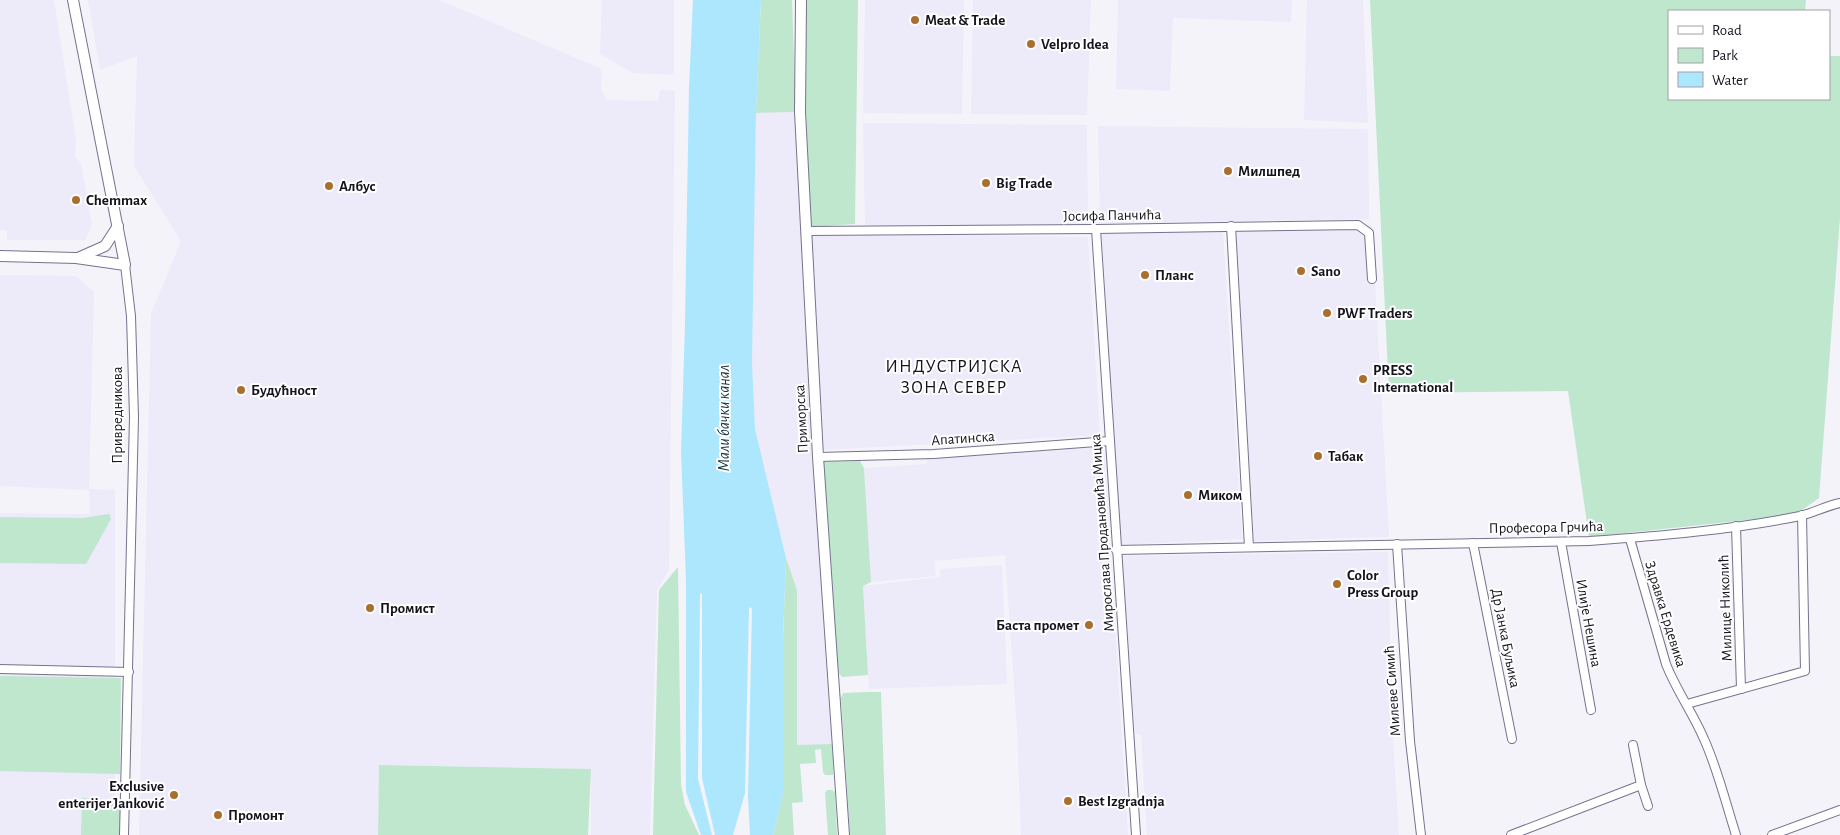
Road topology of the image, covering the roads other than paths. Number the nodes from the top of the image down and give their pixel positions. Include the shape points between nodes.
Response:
1 (74, 0) edge
2 (801, 0) edge
3 (118, 226) junction
4 (1231, 226) junction
5 (1096, 229) junction
6 (807, 231) junction
7 (0, 256) edge
8 (76, 258) junction
9 (125, 265) junction
10 (1372, 279) dead end
11 (1110, 441) junction
12 (818, 457) junction
13 (1840, 503) edge
14 (1802, 515) junction
15 (1736, 526) junction
16 (1630, 539) junction
17 (1561, 542) junction
18 (1473, 543) junction
19 (1396, 544) junction
20 (1249, 547) junction
21 (1116, 550) junction
22 (0, 669) edge
23 (129, 672) junction
24 (1741, 689) junction
25 (1687, 704) junction
26 (1591, 710) dead end
27 (1512, 738) dead end
28 (1633, 745) dead end
29 (1641, 785) junction
30 (1648, 806) dead end
31 (1840, 810) edge
32 (124, 835) edge
33 (844, 835) edge
34 (1136, 835) edge
35 (1422, 835) edge
36 (1511, 835) edge
37 (1736, 835) edge
38 (1772, 835) edge

1 - 3 street, Привредникова
2 - 6 street, Приморска via 800,112
3 - 8 street via 105,246
3 - 9 street, Привредникова
4 - 5 street, Јосифа Панчића
4 - 10 street, Јосифа Панчића via 1358,225 1369,233
4 - 20 street
5 - 6 street, Јосифа Панчића
5 - 11 street, Мирослава Продановића Мицка
6 - 12 street, Приморска
7 - 8 street
8 - 9 street
9 - 23 street, Привредникова via 131,316 134,417
11 - 12 street, Апатинска via 934,454
11 - 21 street, Мирослава Продановића Мицка
12 - 33 street, Приморска
13 - 14 street, Професора Грчића
14 - 15 street, Професора Грчића
14 - 24 street via 1805,671
15 - 16 street, Професора Грчића
15 - 24 street, Милице Николић
16 - 17 street, Професора Грчића
16 - 25 street, Здравка Ердевика via 1672,682
17 - 18 street, Професора Грчића
17 - 26 street, Илије Нешина
18 - 19 street, Професора Грчића
18 - 27 street, Др Јанка Буљика
19 - 20 street, Професора Грчића
19 - 35 street, Милеве Симић via 1410,741
20 - 21 street, Професора Грчића
21 - 34 street, Мирослава Продановића Мицка
22 - 23 street
23 - 32 street, Привредникова
24 - 25 street
25 - 37 street, Здравка Ердевика via 1705,741
28 - 29 street
29 - 30 street
29 - 36 street
31 - 38 street

